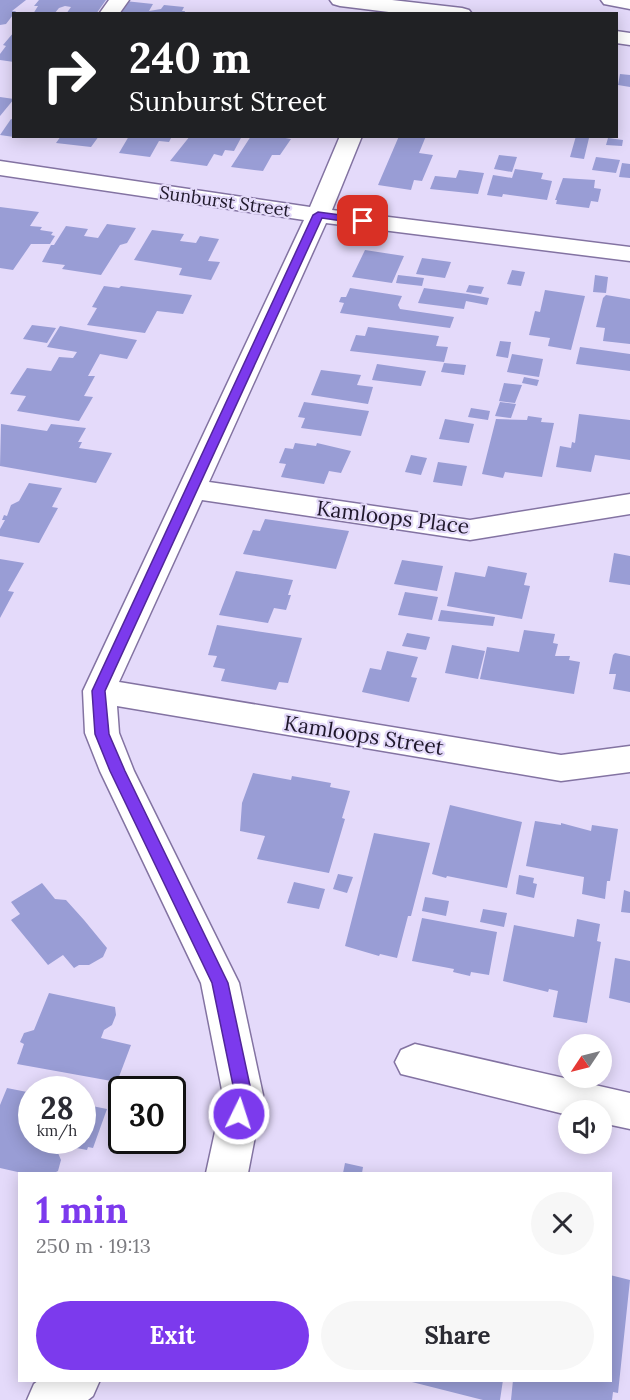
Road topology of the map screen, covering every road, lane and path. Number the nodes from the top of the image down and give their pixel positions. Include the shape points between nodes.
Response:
1 (119, 0) edge
2 (340, 0) edge
3 (611, 0) edge
4 (630, 3) edge
5 (404, 10) edge
6 (110, 12) edge
7 (433, 12) edge
8 (350, 138) edge
9 (0, 168) edge
10 (318, 215) junction
11 (630, 254) edge
12 (191, 489) junction
13 (630, 504) edge
14 (99, 691) junction
15 (630, 759) edge
16 (415, 1062) dead end
17 (630, 1111) edge
18 (227, 1172) edge
19 (74, 1382) edge
20 (50, 1400) edge

1 - 6 street
2 - 5 street
3 - 4 street
5 - 7 street
8 - 10 street
9 - 10 street, Sunburst Street
10 - 11 street, Sunburst Street
10 - 12 street
12 - 13 street, Kamloops Place via 470,530
12 - 14 street
14 - 15 street, Kamloops Street via 561,768
14 - 18 street via 102,734 117,771 220,983 243,1095
16 - 17 street
19 - 20 street

